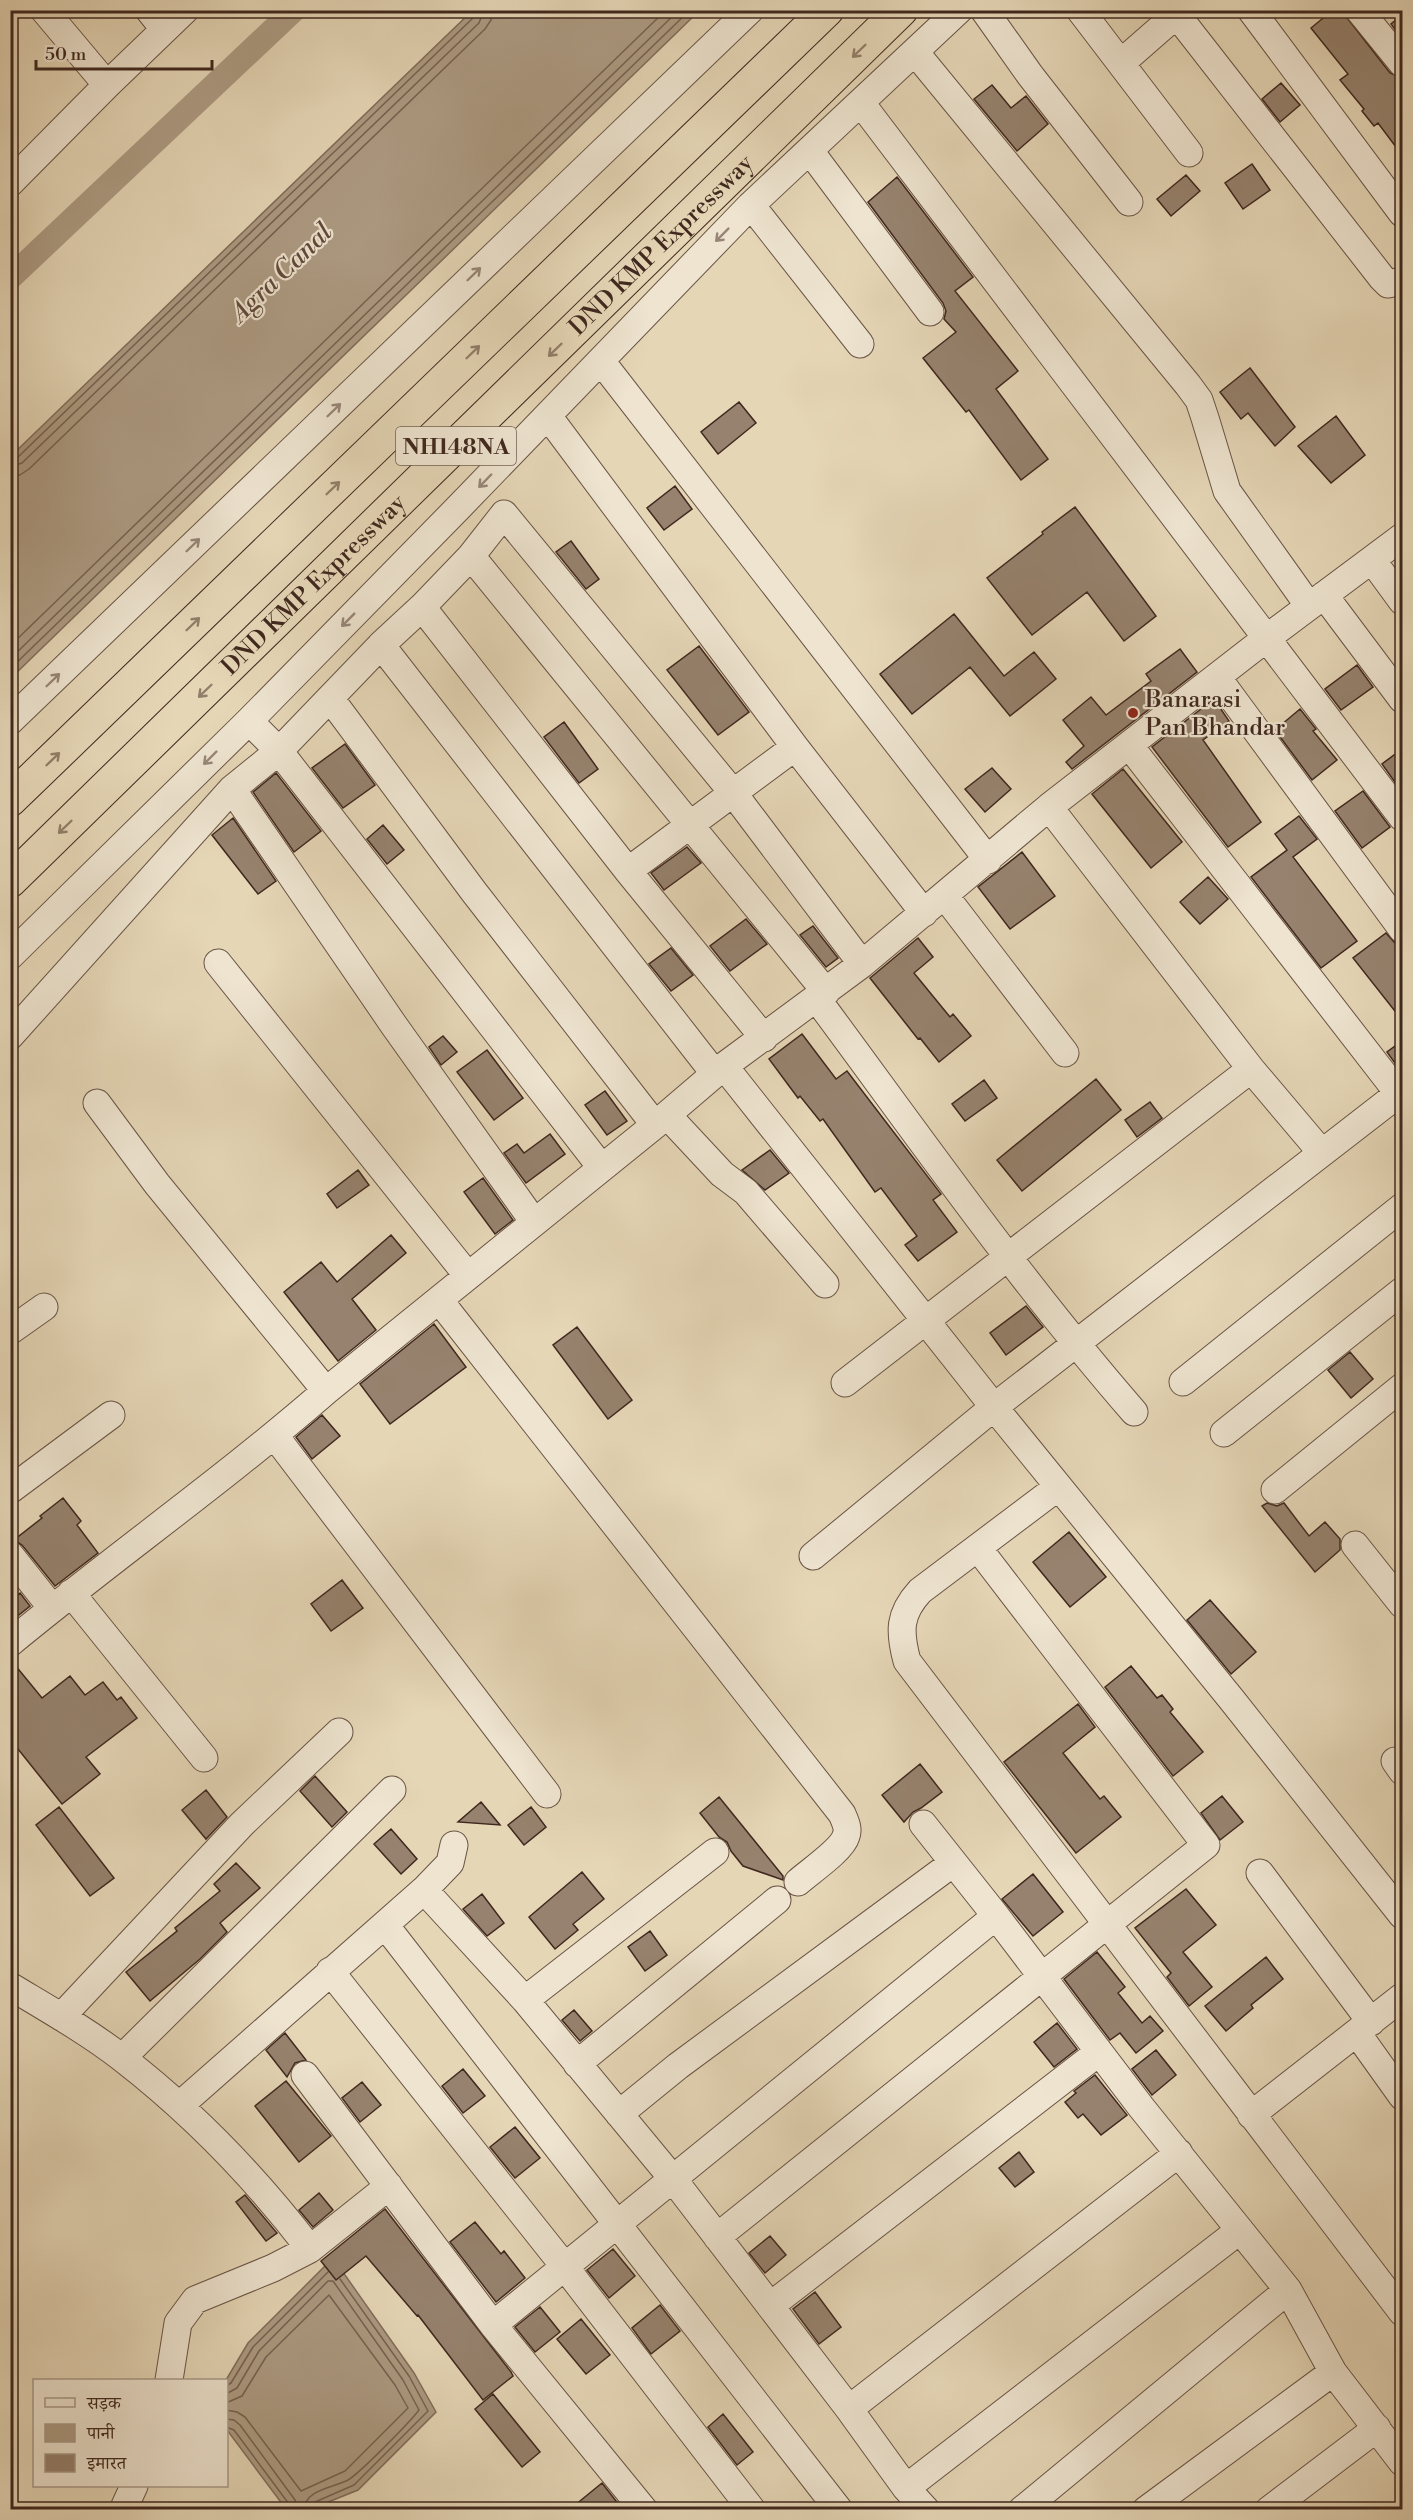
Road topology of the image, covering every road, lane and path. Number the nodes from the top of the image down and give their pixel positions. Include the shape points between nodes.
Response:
1 (44, 10) edge
2 (185, 10) edge
3 (750, 10) edge
4 (826, 10) edge
5 (901, 10) edge
6 (959, 10) edge
7 (984, 10) edge
8 (1080, 10) edge
9 (1251, 10) edge
10 (1359, 10) edge
11 (1175, 13) edge
12 (157, 20) edge
13 (915, 52) junction
14 (1121, 63) junction
15 (1402, 63) edge
16 (107, 85) junction
17 (861, 103) junction
18 (810, 151) junction
19 (1189, 153) dead end
20 (10, 183) edge
21 (1129, 202) dead end
22 (751, 205) junction
23 (1402, 213) edge
24 (1402, 281) edge
25 (930, 312) dead end
26 (860, 344) dead end
27 (601, 361) junction
28 (548, 416) junction
29 (459, 507) junction
30 (1402, 537) edge
31 (477, 548) junction
32 (1372, 560) junction
33 (1317, 601) junction
34 (1402, 602) edge
35 (422, 607) junction
36 (1268, 637) junction
37 (381, 645) junction
38 (1216, 677) junction
39 (330, 698) junction
40 (1402, 699) edge
41 (10, 721) edge
42 (249, 721) junction
43 (1129, 746) junction
44 (795, 747) junction
45 (279, 751) junction
46 (232, 789) junction
47 (734, 794) junction
48 (10, 800) edge
49 (1049, 807) junction
50 (1402, 817) edge
51 (691, 823) junction
52 (988, 860) junction
53 (628, 871) junction
54 (10, 881) edge
55 (945, 896) junction
56 (924, 913) junction
57 (1402, 929) edge
58 (10, 956) edge
59 (218, 963) dead end
60 (862, 964) junction
61 (822, 995) junction
62 (10, 1036) edge
63 (764, 1038) junction
64 (1065, 1053) dead end
65 (1251, 1069) junction
66 (719, 1070) junction
67 (1401, 1092) edge
68 (97, 1103) dead end
69 (661, 1120) junction
70 (1322, 1153) junction
71 (601, 1167) junction
72 (1402, 1207) edge
73 (534, 1222) junction
74 (1008, 1256) junction
75 (468, 1276) junction
76 (825, 1284) dead end
77 (1402, 1291) edge
78 (439, 1300) junction
79 (44, 1307) dead end
80 (927, 1322) junction
81 (10, 1331) edge
82 (1075, 1344) junction
83 (1183, 1382) dead end
84 (845, 1383) dead end
85 (1402, 1387) edge
86 (326, 1391) junction
87 (994, 1407) junction
88 (1134, 1412) dead end
89 (111, 1415) dead end
90 (1224, 1433) dead end
91 (275, 1436) junction
92 (1058, 1486) junction
93 (10, 1490) edge
94 (1275, 1490) dead end
95 (1356, 1545) dead end
96 (978, 1548) junction
97 (10, 1555) edge
98 (813, 1556) dead end
99 (62, 1601) junction
100 (1402, 1604) edge
101 (10, 1643) edge
102 (339, 1732) dead end
103 (204, 1758) dead end
104 (392, 1790) dead end
105 (547, 1794) dead end
106 (923, 1824) dead end
107 (453, 1845) dead end
108 (715, 1852) dead end
109 (953, 1863) junction
110 (1260, 1873) dead end
111 (798, 1882) dead end
112 (424, 1890) junction
113 (777, 1900) dead end
114 (1402, 1915) edge
115 (996, 1916) junction
116 (1106, 1924) junction
117 (385, 1925) junction
118 (330, 1971) junction
119 (1043, 1977) junction
120 (10, 1986) edge
121 (1402, 1996) edge
122 (525, 2000) junction
123 (61, 2017) junction
124 (1364, 2027) junction
125 (1099, 2052) junction
126 (122, 2058) junction
127 (577, 2064) junction
128 (305, 2075) dead end
129 (1402, 2096) edge
130 (179, 2106) junction
131 (619, 2114) junction
132 (1251, 2115) junction
133 (1179, 2153) junction
134 (673, 2180) junction
135 (389, 2186) junction
136 (619, 2224) junction
137 (1240, 2230) junction
138 (717, 2237) junction
139 (310, 2248) junction
140 (565, 2267) junction
141 (1288, 2290) junction
142 (770, 2306) junction
143 (1402, 2312) edge
144 (493, 2325) junction
145 (1333, 2372) junction
146 (169, 2379) edge
147 (849, 2409) junction
148 (1377, 2428) junction
149 (1402, 2462) edge
150 (134, 2487) edge
151 (906, 2488) junction
152 (123, 2510) edge
153 (644, 2510) edge
154 (752, 2510) edge
155 (839, 2510) edge
156 (926, 2510) edge
157 (1022, 2510) edge
158 (1146, 2510) edge
159 (1269, 2510) edge

1 - 16 street
2 - 12 street
41 -> 3 street
48 -> 4 highway, NH148NA
5 -> 54 highway, DND KMP Expressway / NH148NA
6 - 13 street
7 - 21 street
8 - 14 street
9 - 23 street
10 - 15 street
11 - 14 street
11 - 24 street via 1382,278 1388,284
12 - 16 street
13 - 17 street
13 - 33 street via 1188,385 1205,418 1227,491
14 - 19 street
16 - 20 street
17 - 18 street
17 - 36 street
18 - 22 street
18 - 25 street
22 - 26 street
22 -> 27 street
27 - 28 street
27 - 52 street
28 -> 29 street
28 - 44 street
29 - 31 street
29 -> 42 street
30 - 32 street
31 - 35 street
31 - 47 street via 504,514
31 - 51 street
32 - 33 street
32 - 34 street
33 - 36 street
33 - 40 street
35 - 37 street
35 - 53 street
36 - 38 street
36 - 50 street
37 - 39 street
37 - 66 street
38 - 43 street
38 - 57 street
39 - 45 street
39 - 69 street via 474,892
42 - 45 street
42 -> 58 street
43 - 49 street
43 - 67 street
44 - 47 street
44 - 56 street
45 - 46 street
45 - 71 street
46 - 62 street
46 - 73 street
47 - 51 street
47 - 60 street
49 - 52 street
49 - 65 street
51 - 53 street
51 - 61 street
52 - 55 street
53 - 63 street
55 - 56 street
55 - 64 street
56 - 60 street
59 - 75 street
60 - 61 street
61 - 63 street
61 - 74 street
63 - 66 street
65 - 70 street
65 - 74 street
66 - 69 street
66 - 80 street
67 - 70 street
68 - 86 street via 157,1184
69 - 71 street
69 - 76 street via 746,1192
70 - 82 street
71 - 73 street
72 - 83 street
73 - 75 street
74 - 80 street
74 - 82 street
75 - 78 street
77 - 90 street
78 - 86 street
78 - 111 street via 842,1814 846,1837
79 - 81 street
80 - 84 street
80 - 87 street
82 - 87 street
82 - 88 street
85 - 94 street
86 - 91 street
87 - 92 street
87 - 98 street
89 - 93 street
91 - 99 street
91 - 105 street
92 - 96 street
92 - 114 street
95 - 100 street
96 - 116 street via 910,1602 901,1625 907,1661
96 - 116 street via 1206,1845
97 - 99 street
99 - 101 street
99 - 103 street
102 - 123 street via 242,1824
104 - 126 street
106 - 109 street
107 - 112 street via 450,1863
108 - 122 street
109 - 115 street
109 - 131 street
110 - 124 street
112 - 117 street
112 - 122 street
113 - 127 street
115 - 119 street
115 - 134 street
116 - 119 street
116 - 132 street
117 - 118 street
117 - 136 street
118 - 130 street
118 - 140 street
119 - 125 street
119 - 138 street
120 - 123 street
121 - 124 street
122 - 127 street
123 - 126 street
124 - 129 street
124 - 132 street
125 - 133 street
125 - 142 street
126 - 130 street
127 - 131 street
128 - 135 street
130 - 139 street via 250,2175
131 - 134 street
132 - 143 street
133 - 137 street
133 - 147 street
134 - 136 street
134 - 138 street
135 - 139 street
135 - 144 street
136 - 140 street
136 - 155 street
137 - 141 street
137 - 151 street
138 - 142 street
139 - 146 street via 195,2300 178,2323
140 - 144 street
140 - 154 street
141 - 145 street
141 - 157 street
142 - 147 street
144 - 153 street
145 - 148 street
145 - 158 street
147 - 151 street
148 - 149 street
148 - 159 street
150 - 152 street
151 - 156 street

